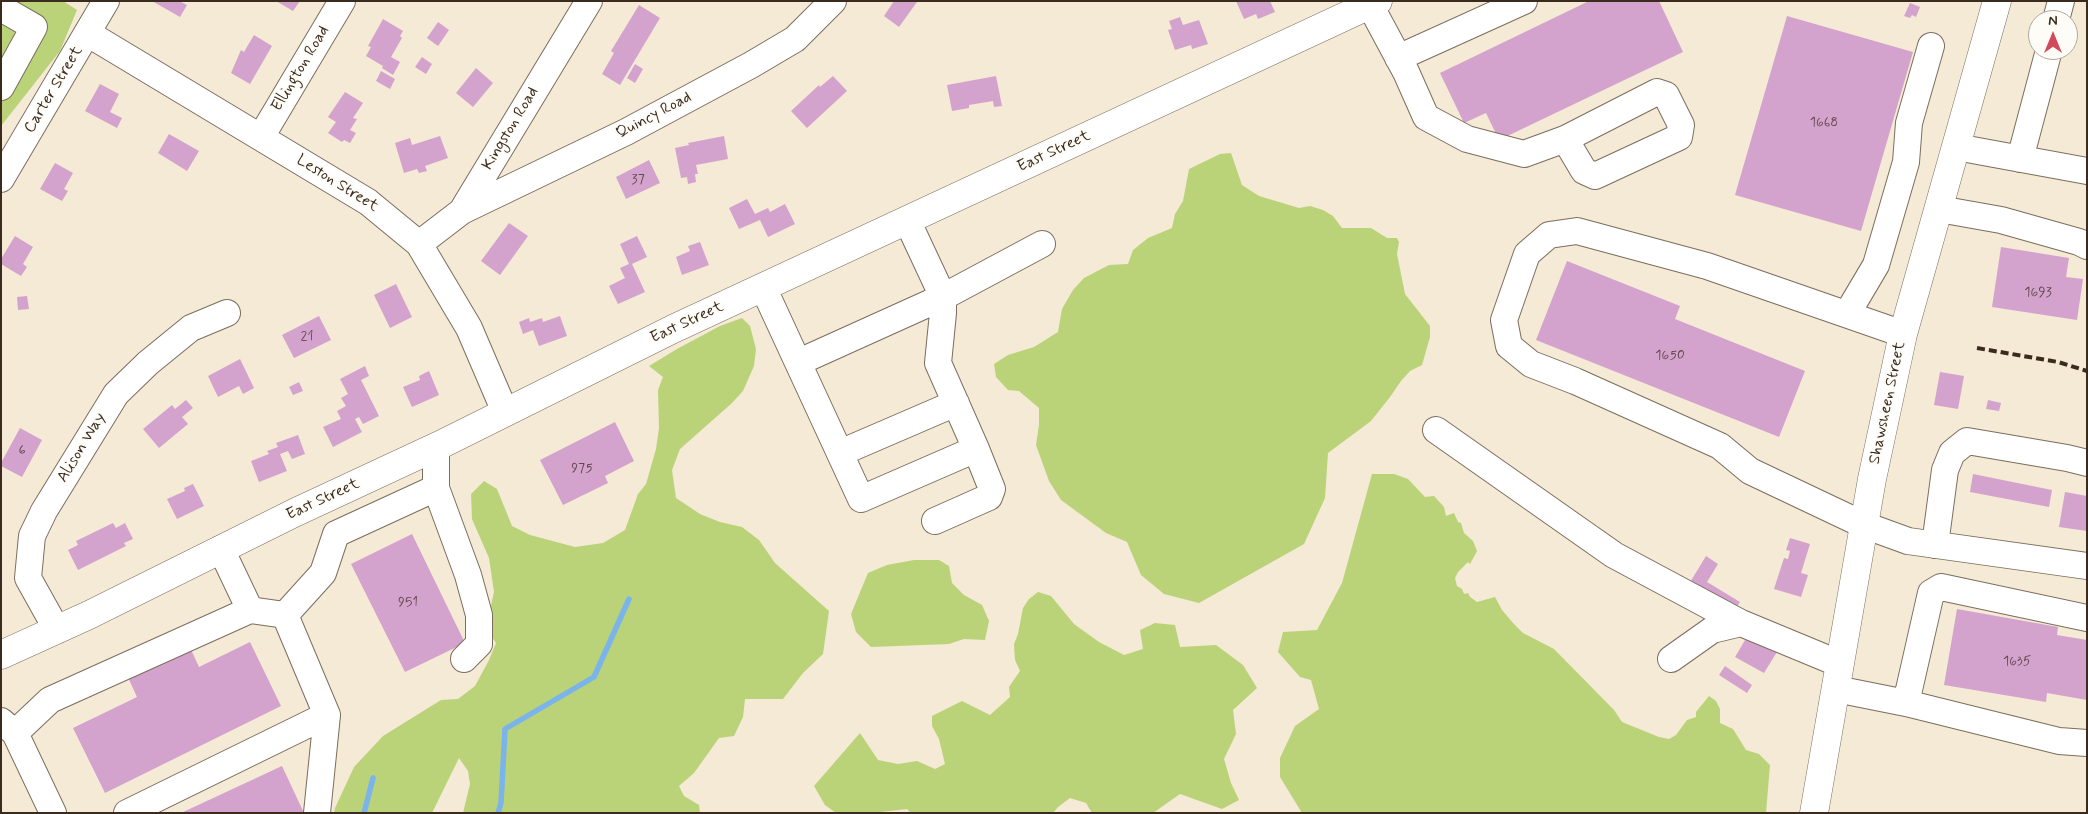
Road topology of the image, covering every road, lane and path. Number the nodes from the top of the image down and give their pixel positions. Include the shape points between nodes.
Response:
1 (106, 1) edge
2 (342, 1) edge
3 (589, 1) edge
4 (833, 1) edge
5 (1524, 1) edge
6 (1997, 1) edge
7 (1374, 3) edge
8 (1, 8) edge
9 (87, 33) junction
10 (1932, 46) dead end
11 (1398, 58) junction
12 (2046, 60) edge
13 (1, 87) edge
14 (261, 138) junction
15 (1565, 139) dead end
16 (1956, 147) junction
17 (2020, 159) junction
18 (2087, 171) edge
19 (1, 179) edge
20 (1939, 209) junction
21 (462, 211) junction
22 (907, 220) junction
23 (419, 244) junction
24 (1042, 244) dead end
25 (2087, 246) edge
26 (763, 287) junction
27 (943, 297) junction
28 (227, 313) dead end
29 (1847, 314) junction
30 (1903, 334) junction
31 (799, 362) junction
32 (956, 403) junction
33 (505, 412) junction
34 (1436, 430) dead end
35 (436, 447) junction
36 (976, 449) junction
37 (840, 452) junction
38 (2087, 463) edge
39 (436, 488) junction
40 (935, 522) dead end
41 (1864, 524) junction
42 (1935, 545) junction
43 (221, 549) junction
44 (2087, 566) edge
45 (250, 610) junction
46 (285, 615) junction
47 (2087, 618) edge
48 (1741, 623) junction
49 (57, 630) junction
50 (1, 655) edge
51 (464, 659) dead end
52 (1671, 659) dead end
53 (1838, 677) junction
54 (1906, 704) junction
55 (327, 715) junction
56 (8, 727) edge
57 (2087, 744) edge
58 (53, 813) edge
59 (127, 813) edge
60 (317, 813) edge
61 (1814, 813) edge

1 - 9 street, Carter Street
2 - 14 street, Ellington Road
3 - 21 street, Kingston Road
4 - 21 street, Quincy Road via 795,38 751,65 626,132
5 - 11 street
6 - 16 main road, Shawsheen Street
7 - 11 street
7 - 22 main road, East Street
8 - 13 street via 34,27
9 - 14 street, Leston Street
9 - 19 street, Carter Street
10 - 29 street via 1909,123 1906,162 1876,265
11 - 15 street via 1426,117 1467,139 1524,154
12 - 17 street
14 - 23 street, Leston Street via 368,202
16 - 17 street
16 - 20 main road, Shawsheen Street
17 - 18 street
20 - 25 street via 2001,220
20 - 30 main road, Shawsheen Street
21 - 23 street, Kingston Road
22 - 26 main road, East Street
22 - 27 street
23 - 33 street, Leston Street via 469,328
24 - 27 street
26 - 31 street
26 - 33 main road, East Street
27 - 31 street
27 - 32 street via 938,363
28 - 49 street, Alison Way via 191,328 116,394 44,511 32,536 28,578
29 - 30 street
29 - 41 street via 1707,266 1577,231 1549,235 1527,254 1504,320 1509,346 1531,364 1720,446 1750,471
30 - 41 main road, Shawsheen Street
31 - 37 street
32 - 36 street
32 - 37 street
33 - 35 main road, East Street
34 - 48 street via 1614,555
35 - 39 street
35 - 43 main road, East Street
36 - 37 street via 861,499
36 - 40 street via 992,490 989,497
38 - 42 street via 1967,441 1952,452 1945,470
39 - 46 street via 336,534 323,573
39 - 51 street via 479,615 479,644
41 - 42 street via 1908,541
41 - 53 main road, Shawsheen Street
42 - 44 street
43 - 45 street
43 - 49 main road, East Street
45 - 46 street
45 - 56 street via 50,700
46 - 55 street
47 - 54 street via 1941,587 1931,593
48 - 52 street via 1712,630
48 - 53 street
49 - 50 main road, East Street
53 - 54 street
53 - 61 main road, Shawsheen Street
54 - 57 street via 2059,741
55 - 59 street
55 - 60 street
56 - 58 street

